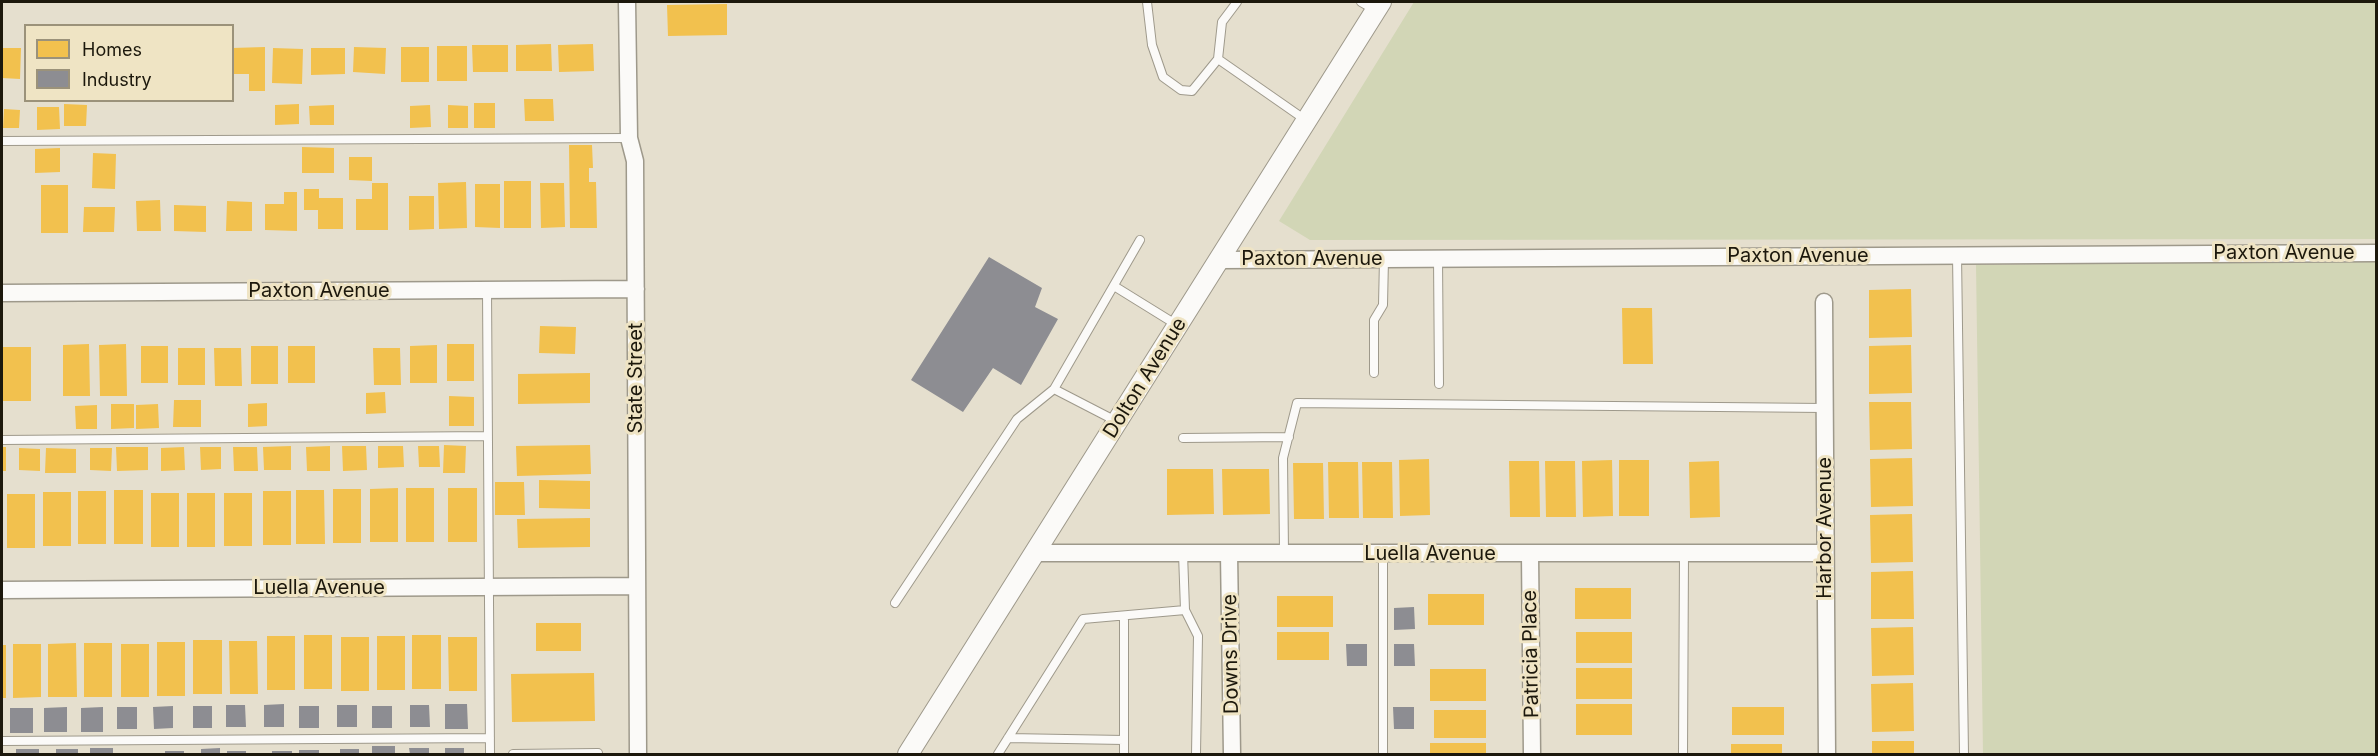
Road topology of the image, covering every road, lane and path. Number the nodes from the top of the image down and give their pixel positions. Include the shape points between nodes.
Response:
1 (627, 2) edge
2 (1147, 2) edge
3 (1237, 2) edge
4 (1372, 4) edge
5 (1218, 59) junction
6 (1307, 121) junction
7 (629, 138) junction
8 (2, 141) edge
9 (1140, 240) dead end
10 (2376, 253) edge
11 (1957, 255) junction
12 (1438, 258) junction
13 (1384, 259) junction
14 (1220, 260) junction
15 (1114, 286) junction
16 (486, 290) junction
17 (636, 290) junction
18 (2, 293) edge
19 (1824, 302) dead end
20 (1178, 326) junction
21 (1374, 373) dead end
22 (1438, 384) dead end
23 (1054, 389) junction
24 (1824, 408) junction
25 (1117, 422) junction
26 (488, 436) junction
27 (1288, 437) junction
28 (1183, 438) dead end
29 (2, 440) edge
30 (1035, 553) junction
31 (1183, 553) junction
32 (1229, 553) junction
33 (1825, 553) junction
34 (1284, 554) junction
35 (1383, 554) junction
36 (1530, 554) junction
37 (1684, 554) junction
38 (637, 586) junction
39 (489, 587) junction
40 (2, 590) edge
41 (896, 603) dead end
42 (1185, 610) junction
43 (1124, 616) junction
44 (490, 738) junction
45 (1008, 738) junction
46 (1124, 740) junction
47 (2, 741) edge
48 (598, 753) dead end
49 (490, 754) edge
50 (513, 754) edge
51 (638, 754) edge
52 (908, 754) edge
53 (998, 754) edge
54 (1124, 754) edge
55 (1196, 754) edge
56 (1232, 754) edge
57 (1383, 754) edge
58 (1532, 754) edge
59 (1683, 754) edge
60 (1827, 754) edge
61 (1964, 754) edge

1 - 7 street, State Street
2 - 5 lane via 1152,45 1163,77 1181,90 1192,91
3 - 5 lane via 1222,22
4 - 6 street, Dolton Avenue
5 - 6 lane
6 - 14 street, Dolton Avenue
7 - 8 lane
7 - 17 street, State Street via 634,161
9 - 15 lane
10 - 11 street, Paxton Avenue
11 - 12 street, Paxton Avenue
11 - 61 lane
12 - 13 street, Paxton Avenue
12 - 22 lane
13 - 14 street, Paxton Avenue
13 - 21 lane via 1383,305 1374,320
14 - 20 street, Dolton Avenue
15 - 20 lane
15 - 23 lane
16 - 17 street, Paxton Avenue
16 - 18 street, Paxton Avenue
16 - 26 lane
17 - 38 street, State Street
19 - 24 street, Harbor Avenue
20 - 25 street, Dolton Avenue
23 - 25 lane
23 - 41 lane via 1017,419
24 - 27 lane via 1297,403
24 - 33 street, Harbor Avenue
25 - 30 street, Dolton Avenue
26 - 29 lane
26 - 39 lane
27 - 28 lane
27 - 34 lane via 1283,458
30 - 31 street, Luella Avenue
30 - 52 street, Dolton Avenue
31 - 32 street, Luella Avenue
31 - 42 lane
32 - 34 street, Luella Avenue
32 - 56 street, Downs Drive
33 - 37 street, Luella Avenue
33 - 60 street, Harbor Avenue
34 - 35 street, Luella Avenue
35 - 36 street, Luella Avenue
35 - 57 lane
36 - 37 street, Luella Avenue
36 - 58 street, Patricia Place
37 - 59 lane
38 - 39 street, Luella Avenue
38 - 51 street, State Street
39 - 40 street, Luella Avenue
39 - 44 lane
42 - 43 lane
42 - 55 lane via 1198,636
43 - 45 lane via 1083,619
43 - 46 lane
44 - 47 lane
44 - 49 lane
45 - 46 lane
45 - 53 lane
46 - 54 lane
48 - 50 lane

